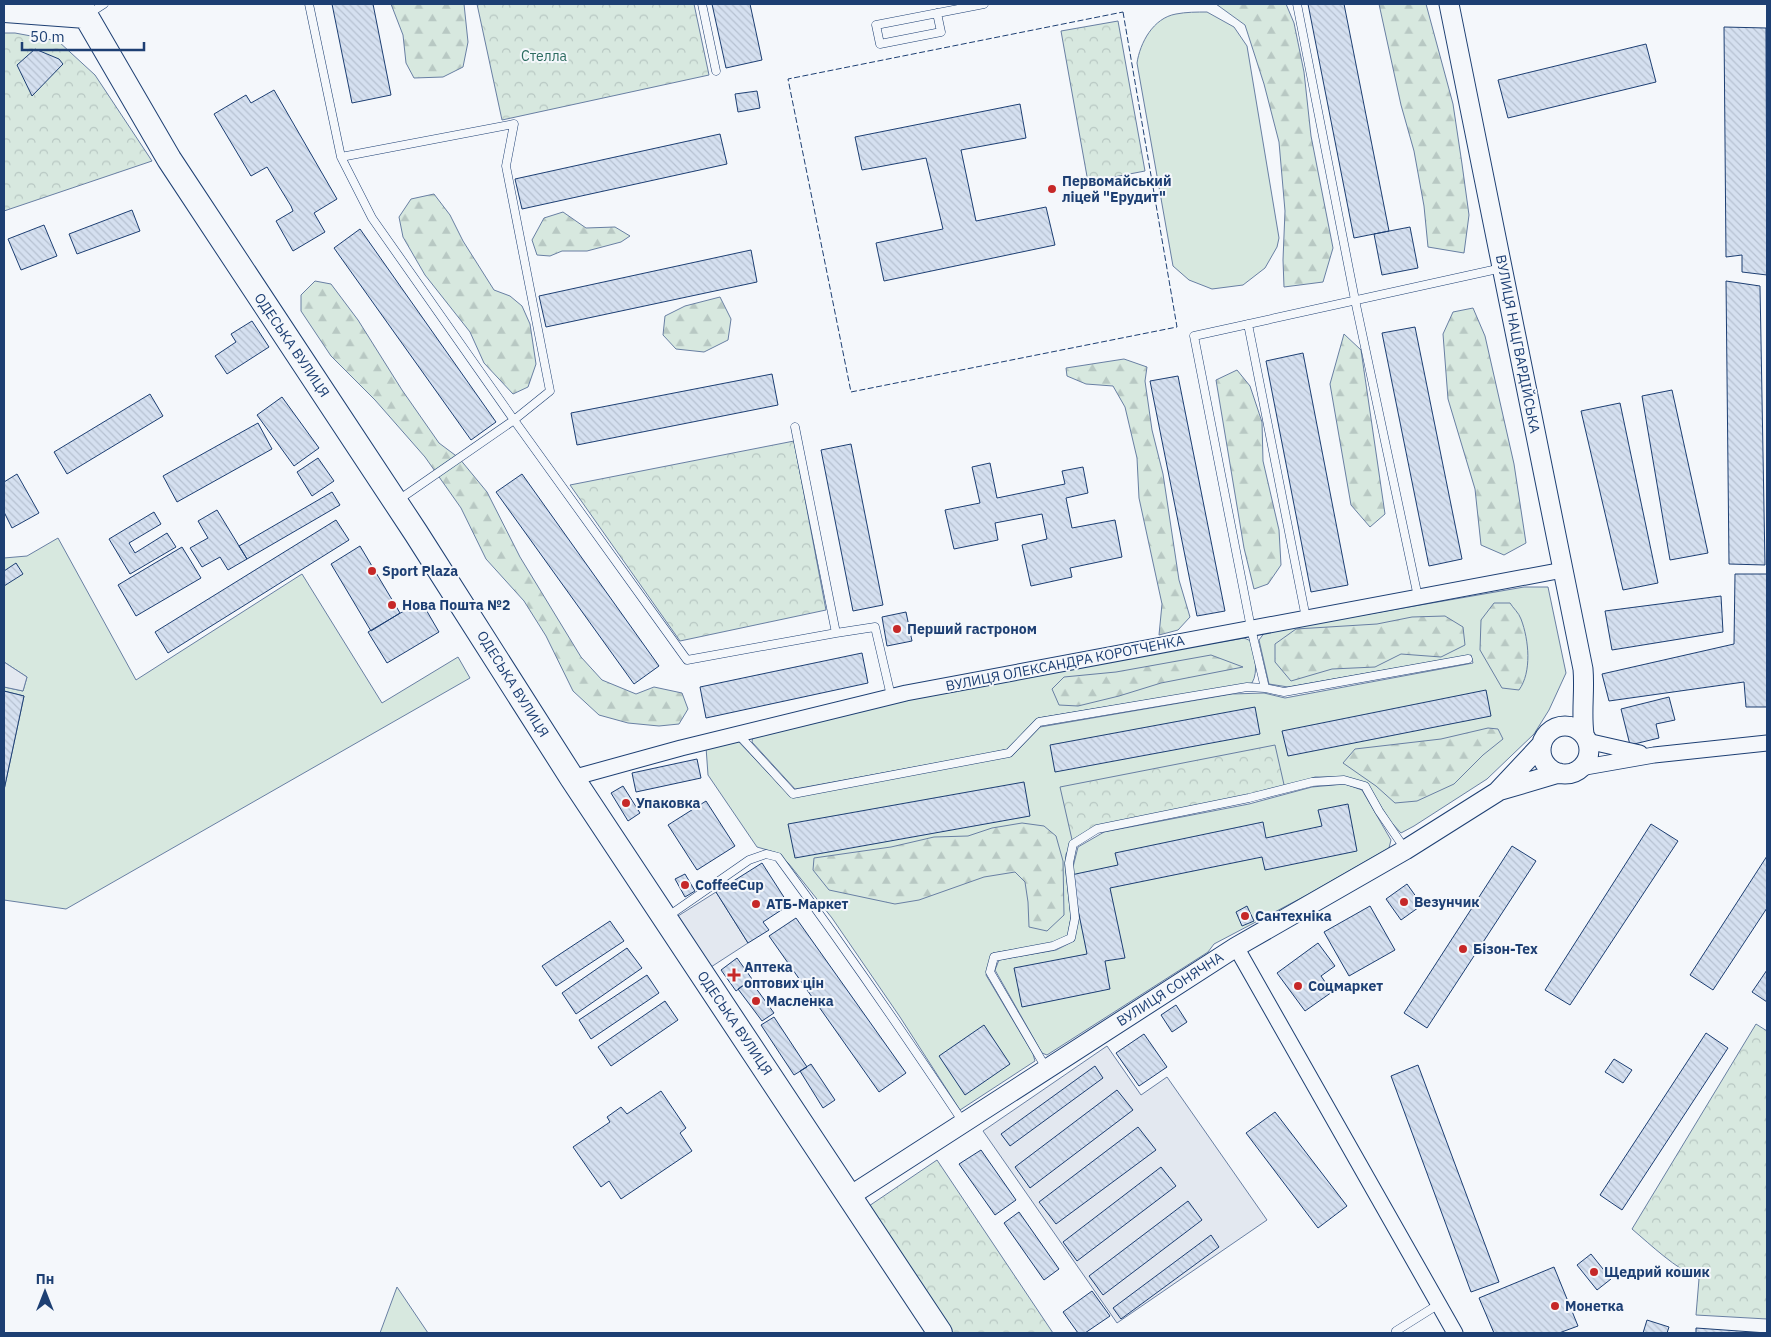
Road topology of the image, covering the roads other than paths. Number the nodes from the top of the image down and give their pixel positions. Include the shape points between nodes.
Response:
1 (28, 4) edge
2 (309, 4) edge
3 (702, 4) edge
4 (984, 4) edge
5 (1297, 4) edge
6 (1449, 4) edge
7 (90, 8) edge
8 (4, 10) edge
9 (937, 13) junction
10 (716, 71) dead end
11 (342, 156) junction
12 (1502, 268) junction
13 (1355, 300) junction
14 (1248, 324) junction
15 (514, 420) junction
16 (795, 427) dead end
17 (396, 502) junction
18 (1563, 570) junction
19 (1418, 597) junction
20 (1306, 618) junction
21 (1251, 628) junction
22 (836, 633) junction
23 (1468, 659) dead end
24 (1584, 686) junction
25 (1265, 688) junction
26 (891, 696) junction
27 (738, 734) junction
28 (1546, 737) junction
29 (1586, 738) junction
30 (1767, 743) edge
31 (1654, 755) junction
32 (1580, 768) junction
33 (1559, 773) junction
34 (572, 778) junction
35 (1496, 792) junction
36 (1406, 850) junction
37 (665, 918) junction
38 (1236, 947) junction
39 (1048, 1070) junction
40 (964, 1123) junction
41 (850, 1196) junction
42 (1439, 1304) junction
43 (940, 1333) edge
44 (1397, 1333) edge
45 (1455, 1333) edge

1 - 8 main road
2 - 11 lane
3 - 10 lane
4 - 9 lane
5 - 13 lane
6 - 12 street, ВУЛИЦЯ НАЦГВАРДІЙСЬКА
7 - 8 main road
7 - 17 main road, ОДЕСЬКА ВУЛИЦЯ via 169,159
9 - 9 lane via 941,32 880,44 876,25
11 - 15 lane via 372,218
11 - 15 lane via 514,124 506,166 550,390
12 - 13 lane
12 - 18 street, ВУЛИЦЯ НАЦГВАРДІЙСЬКА
13 - 14 lane
13 - 19 lane
14 - 20 lane
14 - 21 lane via 1194,336
15 - 17 lane
15 - 22 lane via 687,660
16 - 22 lane
17 - 34 main road, ОДЕСЬКА ВУЛИЦЯ
18 - 19 street, ВУЛИЦЯ ОЛЕКСАНДРА КОРОТЧЕНКА
18 - 24 street, ВУЛИЦЯ НАЦГВАРДІЙСЬКА
19 - 20 street, ВУЛИЦЯ ОЛЕКСАНДРА КОРОТЧЕНКА
20 - 21 street, ВУЛИЦЯ ОЛЕКСАНДРА КОРОТЧЕНКА
21 - 25 lane
21 - 26 street, ВУЛИЦЯ ОЛЕКСАНДРА КОРОТЧЕНКА
22 - 26 lane via 875,627
23 - 25 lane via 1284,692
24 - 28 street
24 - 29 street, ВУЛИЦЯ НАЦГВАРДІЙСЬКА via 1582,707
25 - 27 lane via 1247,687 1039,722 1009,753 793,794
26 - 27 street, ВУЛИЦЯ ОЛЕКСАНДРА КОРОТЧЕНКА
27 - 34 street, ВУЛИЦЯ ОЛЕКСАНДРА КОРОТЧЕНКА
28 - 29 street via 1564,726 1578,730
28 - 33 street via 1543,759
28 - 35 street, ВУЛИЦЯ СОНЯЧНА
29 - 31 street via 1628,752
29 - 32 street via 1588,756
30 - 31 street
31 - 32 street
32 - 33 street via 1574,772
33 - 35 street, ВУЛИЦЯ СОНЯЧНА
34 - 37 main road, ОДЕСЬКА ВУЛИЦЯ
35 - 36 street, ВУЛИЦЯ СОНЯЧНА
36 - 38 street, ВУЛИЦЯ СОНЯЧНА
36 - 39 lane via 1365,786 1344,780 1312,782 1097,829 1073,844 1069,863 1075,918 1071,938 1053,946 994,957 990,972
37 - 40 lane via 749,860 766,854 778,857
37 - 41 main road, ОДЕСЬКА ВУЛИЦЯ
38 - 39 street, ВУЛИЦЯ СОНЯЧНА
38 - 42 street
39 - 40 street, ВУЛИЦЯ СОНЯЧНА
40 - 41 street, ВУЛИЦЯ СОНЯЧНА
41 - 43 main road, ОДЕСЬКА ВУЛИЦЯ
42 - 44 lane
42 - 45 street

